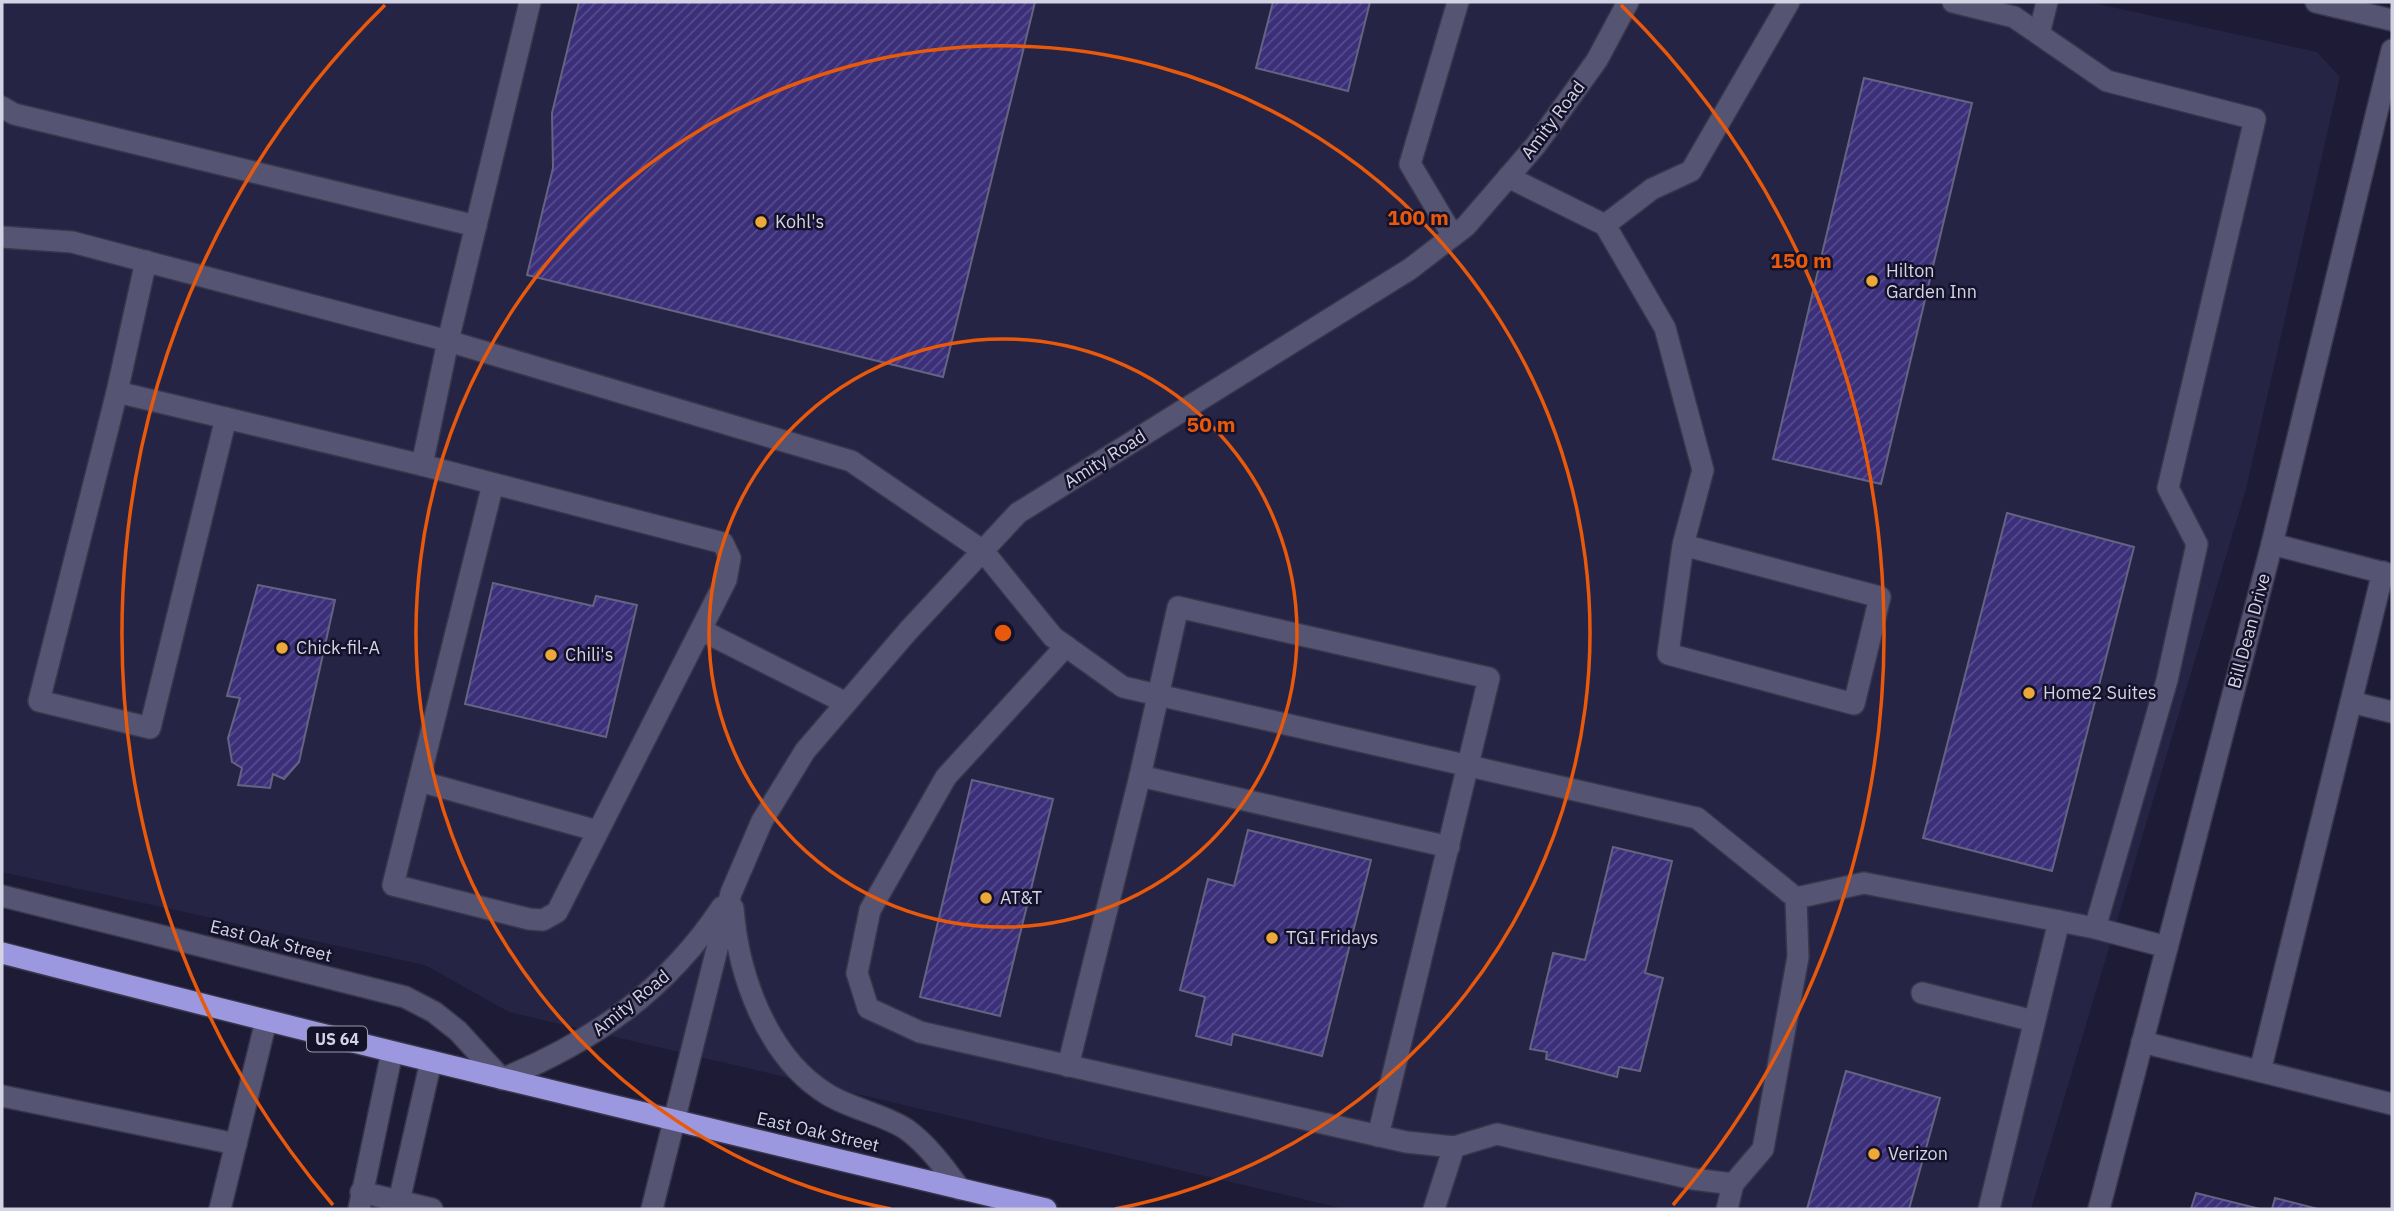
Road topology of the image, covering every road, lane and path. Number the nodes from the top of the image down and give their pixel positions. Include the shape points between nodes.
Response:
1 (530, 2) edge
2 (1458, 2) edge
3 (1628, 2) edge
4 (1788, 2) edge
5 (1954, 2) edge
6 (2047, 2) edge
7 (2316, 2) edge
8 (2392, 20) edge
9 (2039, 34) junction
10 (2392, 50) edge
11 (2, 107) edge
12 (1508, 177) junction
13 (1605, 225) junction
14 (475, 226) junction
15 (1453, 236) junction
16 (2, 237) edge
17 (145, 261) junction
18 (448, 341) junction
19 (117, 392) junction
20 (226, 418) junction
21 (422, 465) junction
22 (493, 484) junction
23 (2272, 544) junction
24 (1683, 545) junction
25 (983, 551) junction
26 (2388, 574) edge
27 (701, 630) junction
28 (1066, 646) junction
29 (1158, 694) junction
30 (2351, 702) junction
31 (846, 704) junction
32 (2392, 712) edge
33 (1469, 766) junction
34 (1140, 776) junction
35 (419, 781) junction
36 (598, 831) junction
37 (1449, 847) junction
38 (732, 893) junction
39 (2, 896) edge
40 (1796, 898) junction
41 (2059, 921) junction
42 (2095, 928) junction
43 (2167, 947) junction
44 (2, 953) edge
45 (1922, 993) dead end
46 (265, 1021) junction
47 (2034, 1021) junction
48 (2142, 1042) junction
49 (392, 1052) junction
50 (431, 1061) junction
51 (1068, 1066) junction
52 (2260, 1071) junction
53 (502, 1079) junction
54 (2, 1096) edge
55 (2392, 1104) edge
56 (673, 1121) junction
57 (1378, 1136) junction
58 (236, 1144) junction
59 (1454, 1147) junction
60 (1733, 1184) junction
61 (960, 1189) junction
62 (360, 1201) edge
63 (399, 1201) junction
64 (220, 1209) edge
65 (432, 1209) edge
66 (652, 1209) edge
67 (1046, 1209) edge
68 (1434, 1209) edge
69 (1727, 1209) edge
70 (1989, 1209) edge
71 (2099, 1209) edge

1 - 14 street
2 - 15 street via 1410,164
3 - 12 street, Amity Road via 1597,60
4 - 13 street via 1691,171 1652,189
5 - 9 street via 2014,17
6 - 9 street
7 - 8 street
9 - 42 street via 2107,81 2255,119 2168,488 2197,544 2167,680
10 - 23 street, Bill Dean Drive
11 - 14 street via 14,114
12 - 13 street
12 - 15 street, Amity Road
13 - 24 street via 1665,328 1703,470
14 - 18 street
15 - 25 street, Amity Road via 1410,269 1018,513
16 - 17 street via 72,242
17 - 18 street
17 - 19 street
18 - 21 street
18 - 25 street via 850,461
19 - 20 street
19 - 20 street via 39,701 150,728
20 - 21 street
21 - 22 street
22 - 27 street via 723,543 730,558 726,580
22 - 35 street
23 - 26 street
23 - 43 street, Bill Dean Drive
24 - 24 street via 1668,654 1854,704 1880,597
25 - 28 street via 1053,638
25 - 31 street, Amity Road
26 - 30 street
27 - 31 street
27 - 36 street
28 - 29 street via 1124,687
28 - 51 street via 946,777 870,911 857,973 868,1008 920,1032
29 - 33 street
29 - 33 street via 1178,607 1476,674 1489,678
29 - 34 street
30 - 32 street
30 - 52 street
31 - 38 street, Amity Road via 805,751 762,821
33 - 37 street
33 - 40 street via 1697,818
34 - 37 street
34 - 51 street
35 - 36 street
35 - 36 street via 393,885 543,919 556,912
37 - 57 street
38 - 53 street, Amity Road via 684,958 639,1000 556,1056
38 - 56 street, Amity Road
38 - 61 street, East Oak Street via 739,951 757,1004 795,1067 828,1095 905,1128 936,1156
39 - 53 street, East Oak Street via 405,998 458,1031
40 - 41 street via 1864,883
40 - 60 street via 1798,957 1762,1149
41 - 42 street
41 - 47 street
42 - 43 street
43 - 48 street, Bill Dean Drive
44 - 46 highway, East Oak Street / US 64
45 - 47 street
46 - 49 highway, East Oak Street / US 64
46 - 58 street
47 - 70 street
48 - 52 street
48 - 71 street, Bill Dean Drive
49 - 50 highway, East Oak Street / US 64
49 - 62 street
50 - 53 highway, East Oak Street / US 64
50 - 63 street
51 - 57 street
52 - 55 street
53 - 56 highway, East Oak Street / US 64
54 - 58 street
56 - 61 highway, East Oak Street / US 64
56 - 66 street, Amity Road
57 - 59 street
58 - 64 street
59 - 60 street via 1497,1134
59 - 68 street
60 - 69 street
61 - 67 highway, East Oak Street / US 64
62 - 63 street
63 - 65 street

